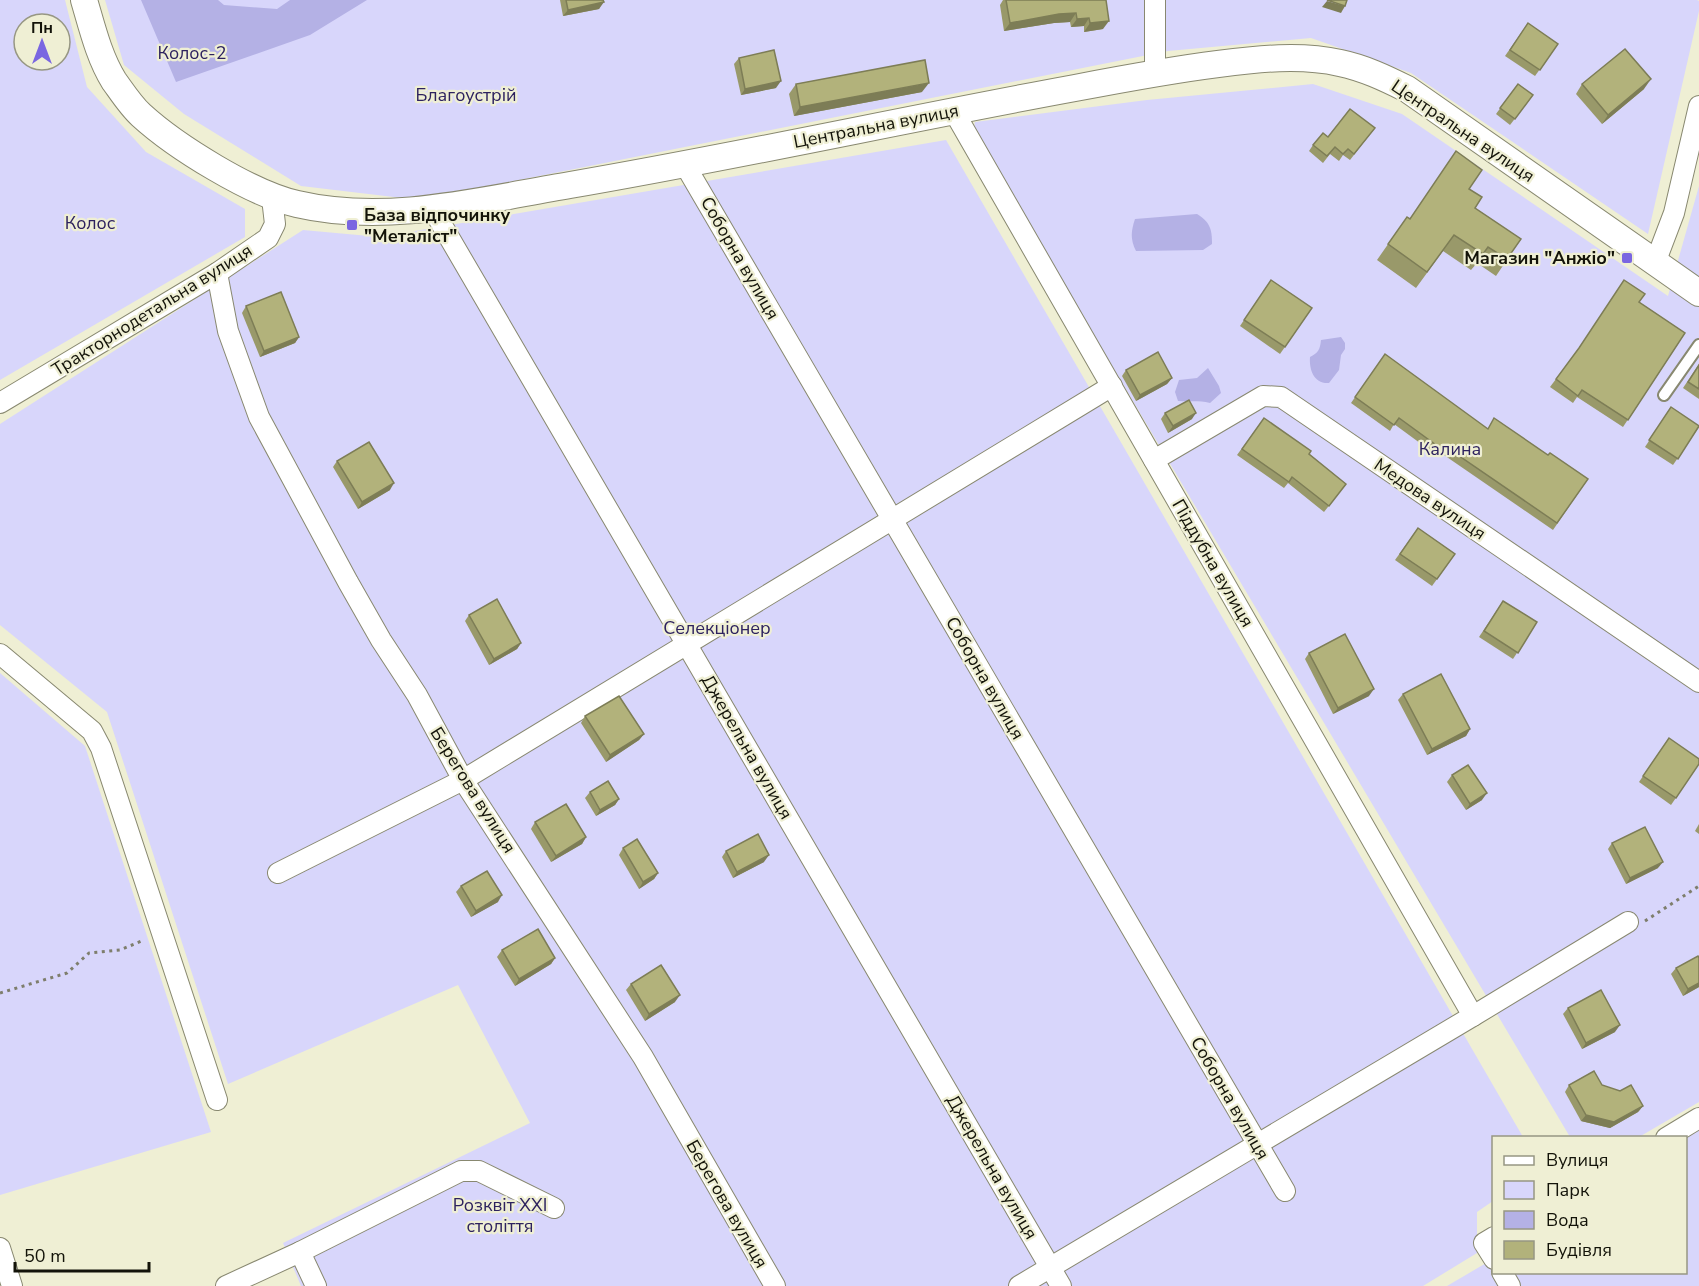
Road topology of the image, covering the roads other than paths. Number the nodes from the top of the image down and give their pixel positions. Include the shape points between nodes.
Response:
1 (84, 0) edge
2 (1155, 0) edge
3 (1155, 73) junction
4 (1699, 106) edge
5 (953, 111) junction
6 (685, 165) junction
7 (272, 198) junction
8 (432, 208) junction
9 (1655, 263) junction
10 (217, 273) junction
11 (1699, 293) edge
12 (1699, 345) edge
13 (1112, 386) junction
14 (1664, 395) dead end
15 (0, 403) edge
16 (1154, 460) junction
17 (892, 519) junction
18 (687, 644) junction
19 (0, 654) edge
20 (1699, 682) edge
21 (464, 780) junction
22 (278, 873) dead end
23 (1634, 923) road end
24 (1473, 1016) junction
25 (217, 1100) dead end
26 (1699, 1118) edge
27 (1668, 1136) edge
28 (1257, 1144) junction
29 (1285, 1191) dead end
30 (554, 1208) dead end
31 (1492, 1239) edge
32 (0, 1248) edge
33 (300, 1252) junction
34 (1492, 1256) edge
35 (1050, 1267) junction
36 (12, 1286) edge
37 (226, 1286) edge
38 (315, 1286) edge
39 (775, 1286) edge
40 (1019, 1286) edge
41 (1061, 1286) edge

1 - 7 street, Центральна вулиця via 113,79 139,113 175,142
2 - 3 street
3 - 5 street, Центральна вулиця
3 - 9 street, Центральна вулиця via 1304,57 1372,72 1407,89
4 - 9 street via 1674,213
5 - 6 street, Центральна вулиця
5 - 13 street, Піддубна вулиця
6 - 8 street, Центральна вулиця
6 - 17 street, Соборна вулиця
7 - 8 street, Центральна вулиця via 336,210 382,213
7 - 10 street, Тракторнодетальна вулиця via 275,224 268,238
8 - 18 street, Джерельна вулиця
9 - 11 street, Центральна вулиця
10 - 15 street, Тракторнодетальна вулиця
10 - 21 street, Берегова вулиця via 228,331 259,417 365,611
12 - 14 lane
13 - 16 street, Піддубна вулиця
13 - 17 street
16 - 20 street, Медова вулиця via 1263,396 1281,397
16 - 24 street, Піддубна вулиця
17 - 18 street
17 - 28 street, Соборна вулиця
18 - 21 street
18 - 35 street, Джерельна вулиця
19 - 25 street via 92,730 101,748
21 - 22 street
21 - 39 street, Берегова вулиця via 643,1057
23 - 24 street
24 - 28 street
26 - 27 street
28 - 29 street, Соборна вулиця
28 - 35 street
30 - 33 street via 479,1171 461,1171
31 - 34 street via 1484,1243
32 - 36 street
33 - 37 street
33 - 38 street
35 - 40 street
35 - 41 street, Джерельна вулиця

